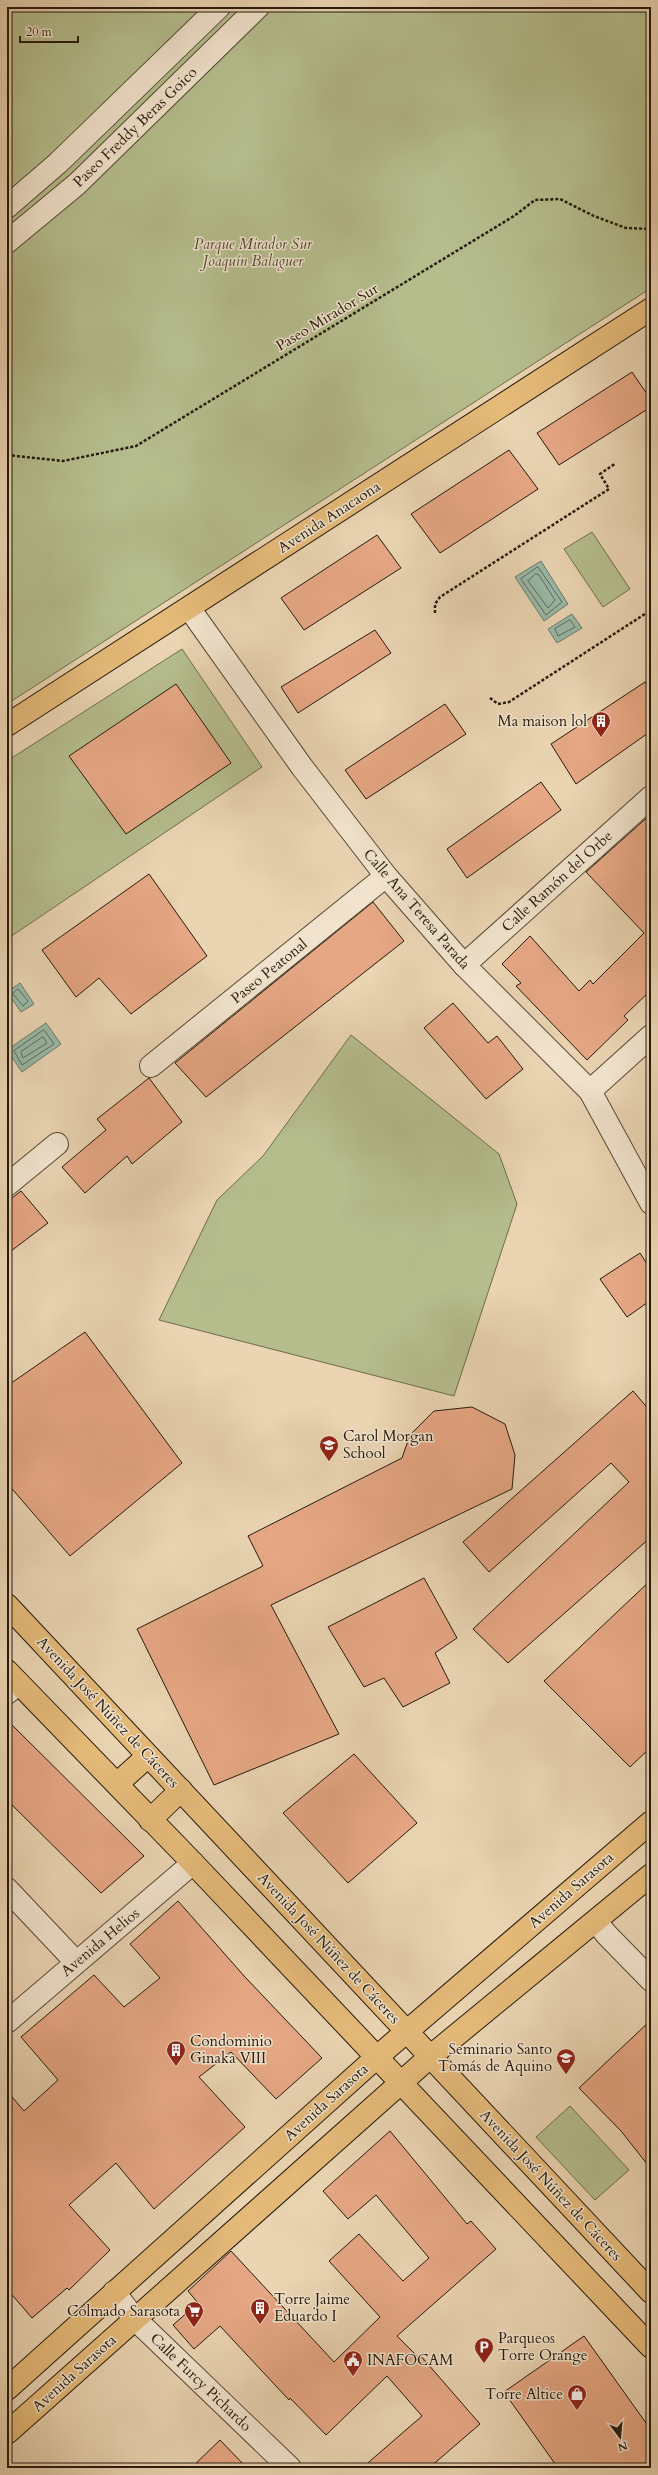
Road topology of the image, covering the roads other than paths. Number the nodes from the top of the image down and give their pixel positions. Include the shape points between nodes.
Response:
1 (219, 7) edge
2 (258, 7) edge
3 (7, 207) edge
4 (7, 242) edge
5 (651, 309) edge
6 (189, 608) junction
7 (7, 725) edge
8 (651, 797) edge
9 (386, 876) junction
10 (464, 965) junction
11 (651, 1036) edge
12 (151, 1066) dead end
13 (590, 1091) junction
14 (57, 1144) dead end
15 (7, 1185) edge
16 (651, 1203) edge
17 (10, 1612) edge
18 (11, 1682) edge
19 (148, 1756) junction
20 (117, 1784) junction
21 (181, 1790) junction
22 (150, 1820) junction
23 (651, 1822) edge
24 (193, 1863) junction
25 (651, 1875) edge
26 (7, 1888) edge
27 (597, 1922) junction
28 (76, 1962) junction
29 (651, 1980) edge
30 (7, 2022) edge
31 (407, 2031) junction
32 (431, 2056) junction
33 (377, 2057) junction
34 (402, 2082) junction
35 (114, 2292) junction
36 (651, 2292) edge
37 (134, 2318) junction
38 (651, 2347) edge
39 (7, 2389) edge
40 (7, 2433) edge
41 (290, 2468) edge

1 - 3 street, Paseo Freddy Beras Goico via 58,163
2 - 4 street, Paseo Freddy Beras Goico via 77,184
5 - 6 main road, Avenida Anacaona
6 - 7 main road, Avenida Anacaona
6 - 9 street, Calle Ana Teresa Parada via 302,767
8 - 10 street, Calle Ramón del Orbe
9 - 10 street, Calle Ana Teresa Parada
9 - 12 street, Paseo Peatonal
10 - 13 street, Calle Ana Teresa Parada
11 - 13 street
13 - 16 street, Calle Ana Teresa Parada
14 - 15 street
17 - 19 main road, Avenida José Núñez de Cáceres
18 - 20 main road
19 - 20 main road
19 - 21 main road, Avenida José Núñez de Cáceres
20 - 22 main road
21 - 22 main road
21 - 31 main road, Avenida José Núñez de Cáceres
22 - 24 main road
23 - 31 main road, Avenida Sarasota
24 - 28 street, Avenida Helios
24 - 33 main road
25 - 27 main road, Avenida Sarasota
26 - 28 street
27 - 29 street
27 - 32 main road, Avenida Sarasota
28 - 30 street, Avenida Helios
31 - 32 main road, Avenida José Núñez de Cáceres
31 - 33 main road, Avenida Sarasota
32 - 34 main road, Avenida Sarasota
32 - 36 main road, Avenida José Núñez de Cáceres
33 - 34 main road
33 - 35 main road, Avenida Sarasota
34 - 37 main road, Avenida Sarasota
34 - 38 main road
35 - 37 street, Calle Furcy Pichardo
35 - 39 main road, Avenida Sarasota
37 - 40 main road, Avenida Sarasota
37 - 41 street, Calle Furcy Pichardo

